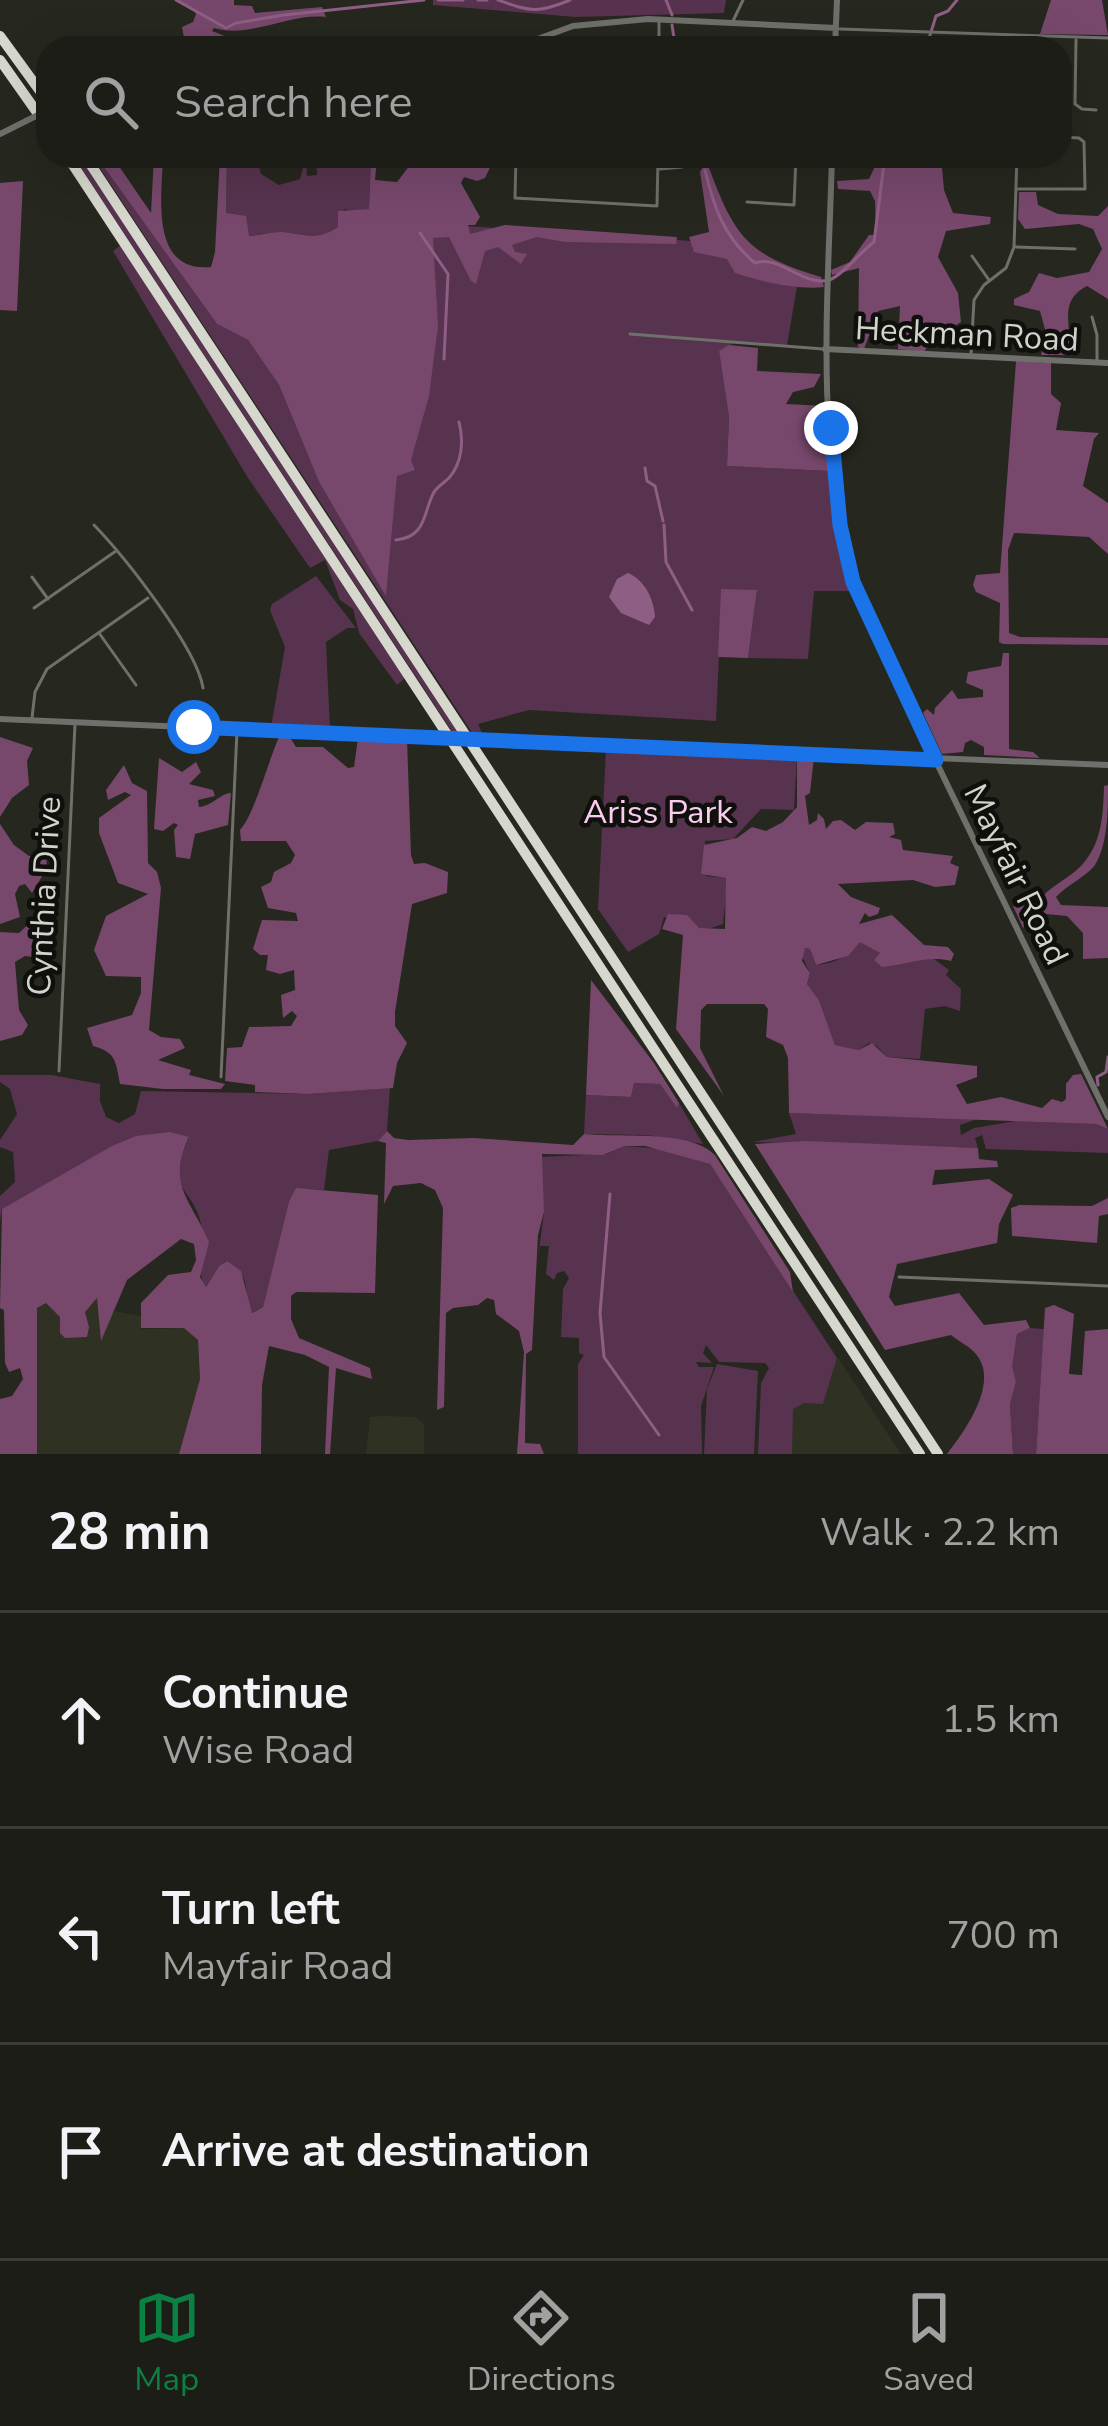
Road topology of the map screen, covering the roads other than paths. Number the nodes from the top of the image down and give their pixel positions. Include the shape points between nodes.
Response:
1 (743, 0) edge
2 (837, 0) edge
3 (659, 19) junction
4 (733, 23) junction
5 (836, 28) junction
6 (0, 36) edge
7 (546, 36) edge
8 (659, 36) edge
9 (836, 36) edge
10 (984, 36) edge
11 (1072, 38) edge
12 (1076, 38) junction
13 (1108, 38) edge
14 (0, 60) edge
15 (36, 88) edge
16 (1096, 110) dead end
17 (36, 111) edge
18 (36, 114) edge
19 (0, 134) edge
20 (1072, 137) edge
21 (76, 168) edge
22 (94, 168) edge
23 (515, 168) edge
24 (670, 168) edge
25 (796, 168) edge
26 (831, 168) edge
27 (1017, 168) edge
28 (658, 169) joint
29 (1016, 189) junction
30 (747, 202) dead end
31 (1015, 247) junction
32 (1075, 249) dead end
33 (971, 256) dead end
34 (990, 282) junction
35 (1092, 317) dead end
36 (630, 334) dead end
37 (825, 349) junction
38 (970, 357) junction
39 (1096, 363) junction
40 (1108, 364) edge
41 (94, 525) dead end
42 (117, 550) junction
43 (32, 577) dead end
44 (149, 596) junction
45 (48, 599) junction
46 (34, 608) dead end
47 (99, 632) junction
48 (136, 686) dead end
49 (203, 688) dead end
50 (0, 719) edge
51 (34, 720) junction
52 (75, 722) junction
53 (237, 729) junction
54 (936, 760) junction
55 (1108, 765) edge
56 (59, 1071) dead end
57 (221, 1077) dead end
58 (1108, 1118) edge
59 (899, 1277) dead end
60 (1108, 1286) edge
61 (920, 1454) edge
62 (938, 1454) edge

1 - 4 street
2 - 5 street
3 - 4 street
3 - 7 street
3 - 8 street
4 - 5 street
5 - 9 street
5 - 10 street
6 - 15 highway
11 - 12 street
12 - 13 street
12 - 16 street via 1076,104
14 - 17 highway
18 - 19 street, bridge
20 - 29 street via 1084,142 1087,184 1080,191
21 - 61 highway
22 - 62 highway
23 - 28 street via 514,198 657,206
24 - 28 street
25 - 30 street via 794,205
26 - 37 street, Mayfair Road
27 - 29 street
29 - 31 street
31 - 32 street
31 - 34 street
33 - 34 street
34 - 38 street via 973,305
35 - 39 street
36 - 37 street
37 - 38 street, Heckman Road
37 - 54 street, Mayfair Road via 849,567
38 - 39 street, Heckman Road
39 - 40 street, Heckman Road
41 - 42 street
42 - 44 street
42 - 45 street
43 - 45 street
44 - 47 street
44 - 49 street via 195,660
45 - 46 street
47 - 48 street
47 - 51 street via 47,669
50 - 51 street
51 - 52 street
52 - 53 street
52 - 56 street, Cynthia Drive
53 - 54 street, bridge
53 - 57 street
54 - 55 street
54 - 58 street, Mayfair Road
59 - 60 street

